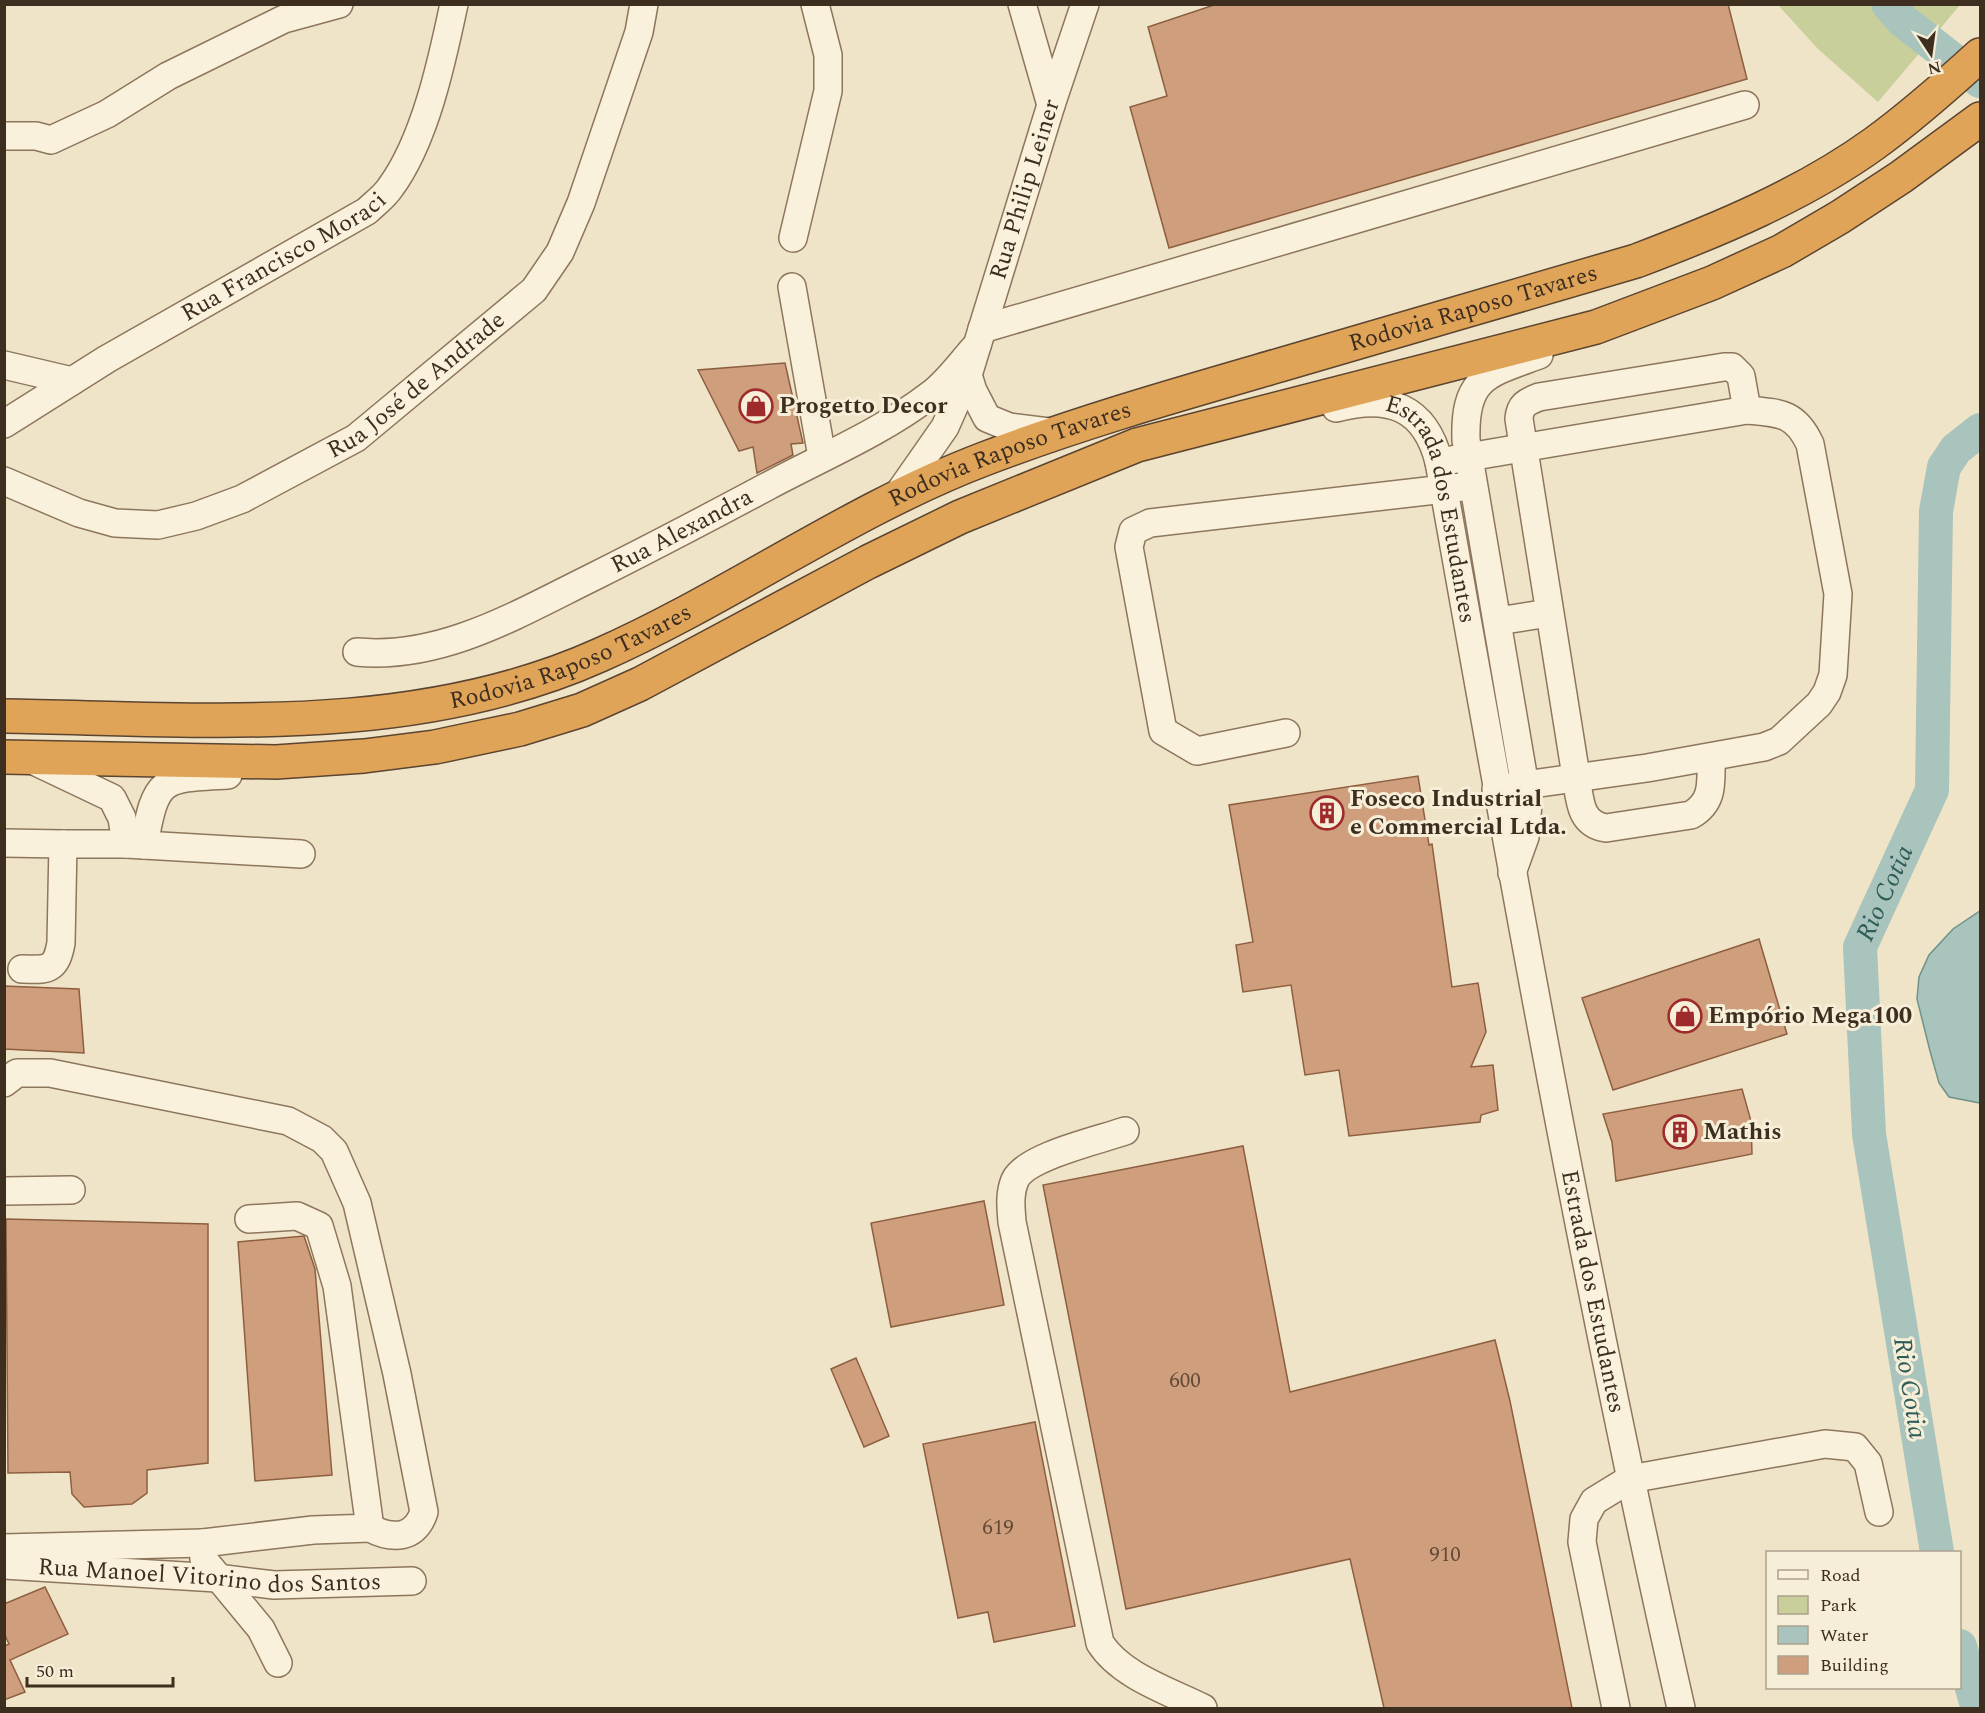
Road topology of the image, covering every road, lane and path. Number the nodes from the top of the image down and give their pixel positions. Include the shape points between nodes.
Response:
1 (339, 4) edge
2 (454, 4) edge
3 (644, 4) edge
4 (815, 4) edge
5 (1022, 4) edge
6 (1085, 4) edge
7 (287, 12) edge
8 (1980, 55) edge
9 (1051, 105) junction
10 (1745, 105) dead end
11 (1977, 122) edge
12 (4, 136) edge
13 (793, 238) dead end
14 (1712, 283) junction
15 (792, 287) dead end
16 (980, 337) junction
17 (4, 365) edge
18 (968, 375) junction
19 (72, 381) junction
20 (1747, 410) junction
21 (4, 424) edge
22 (1058, 433) junction
23 (1137, 445) junction
24 (1523, 448) junction
25 (1470, 456) junction
26 (822, 457) junction
27 (1439, 462) junction
28 (4, 481) edge
29 (1475, 486) junction
30 (1444, 489) junction
31 (894, 501) junction
32 (1549, 613) junction
33 (1498, 621) junction
34 (357, 652) dead end
35 (4, 716) edge
36 (1286, 733) dead end
37 (364, 756) junction
38 (15, 757) edge
39 (1711, 758) junction
40 (1576, 777) junction
41 (1526, 784) junction
42 (1496, 789) junction
43 (4, 843) edge
44 (63, 844) junction
45 (135, 845) junction
46 (301, 854) dead end
47 (1511, 874) junction
48 (22, 969) dead end
49 (4, 1083) edge
50 (1125, 1131) dead end
51 (71, 1190) dead end
52 (4, 1191) edge
53 (249, 1219) dead end
54 (1630, 1479) junction
55 (1879, 1512) dead end
56 (369, 1528) junction
57 (204, 1543) junction
58 (4, 1548) edge
59 (4, 1565) edge
60 (217, 1578) junction
61 (412, 1581) dead end
62 (278, 1663) dead end
63 (1203, 1708) edge
64 (1616, 1708) edge
65 (1680, 1708) edge

1 - 7 street
2 - 19 street, Rua Francisco Moraci via 438,75 407,162 389,190 367,211
3 - 28 street, Rua José de Andrade via 639,32 580,203 548,272 534,290 356,438 242,499 158,525 115,523 79,513
4 - 13 street via 828,55 828,91
5 - 9 street
6 - 9 street, Rua Philip Leiner
7 - 12 street via 107,114 51,140
8 - 22 highway, Rodovia Raposo Tavares via 1873,144 1819,178 1704,235 1636,261 1131,408
9 - 16 street, Rua Philip Leiner
10 - 16 street
11 - 14 highway, Rodovia Raposo Tavares via 1840,218 1782,251
14 - 23 highway, Rodovia Raposo Tavares via 1596,327
14 - 25 street, Estrada dos Estudantes via 1637,320 1494,372 1482,380 1467,405 1466,440
15 - 26 street
16 - 18 street, Rua Philip Leiner
16 - 26 street, Rua Alexandra via 932,393
17 - 19 street
18 - 22 street via 987,418 1009,427
18 - 31 street, Rua Philip Leiner via 945,427
19 - 21 street, Rua Francisco Moraci
20 - 24 street
20 - 24 street via 1742,376 1732,367 1539,397 1525,402 1520,410
20 - 39 street via 1781,413 1803,430 1810,444 1838,594 1833,675 1819,704 1779,741
22 - 31 highway, Rodovia Raposo Tavares via 980,460
23 - 27 street, Estrada dos Estudantes via 1225,437 1366,401 1398,407 1418,419 1428,431
23 - 37 highway, Rodovia Raposo Tavares via 960,518 868,562 640,684 582,710 499,734
24 - 25 street
24 - 32 street
25 - 27 street
25 - 29 street, Estrada dos Estudantes
26 - 34 street, Rua Alexandra via 510,618 416,651 383,655
27 - 30 street, Estrada dos Estudantes
29 - 30 street
29 - 33 street, Estrada dos Estudantes
30 - 36 street via 1150,523 1133,531 1129,547 1163,731 1197,751
30 - 42 street, Estrada dos Estudantes
31 - 35 highway, Rodovia Raposo Tavares via 596,657 519,684 446,703 366,715 294,718
32 - 33 street
32 - 40 street
33 - 41 street, Estrada dos Estudantes
37 - 38 highway, Rodovia Raposo Tavares via 276,762
37 - 45 street via 296,771 182,777 167,782 150,806
38 - 45 street via 112,798
39 - 40 street
39 - 40 street via 1711,787 1702,808 1691,815 1606,828 1594,826 1586,819
40 - 41 street
41 - 42 street
41 - 47 street, Estrada dos Estudantes via 1528,821
42 - 47 street, Estrada dos Estudantes
43 - 44 street
44 - 45 street
44 - 48 street via 58,959 42,970
45 - 46 street
47 - 54 street, Estrada dos Estudantes
49 - 56 street via 17,1073 50,1073 288,1121 322,1139 334,1151 347,1176 366,1237 424,1512 420,1524 402,1536 388,1537
50 - 63 street via 1028,1167 1016,1178 1011,1194 1012,1222 1100,1643 1108,1655 1129,1670
51 - 52 street
53 - 56 street via 297,1216 319,1226 337,1286
54 - 55 street via 1825,1444 1855,1447 1868,1463
54 - 64 street via 1594,1502 1584,1519 1582,1542
54 - 65 street, Estrada dos Estudantes
56 - 57 street via 313,1530
57 - 58 street
57 - 60 street via 204,1560
59 - 60 street, Rua Manoel Vitorino dos Santos
60 - 61 street, Rua Manoel Vitorino dos Santos via 274,1586
60 - 62 street via 261,1629

